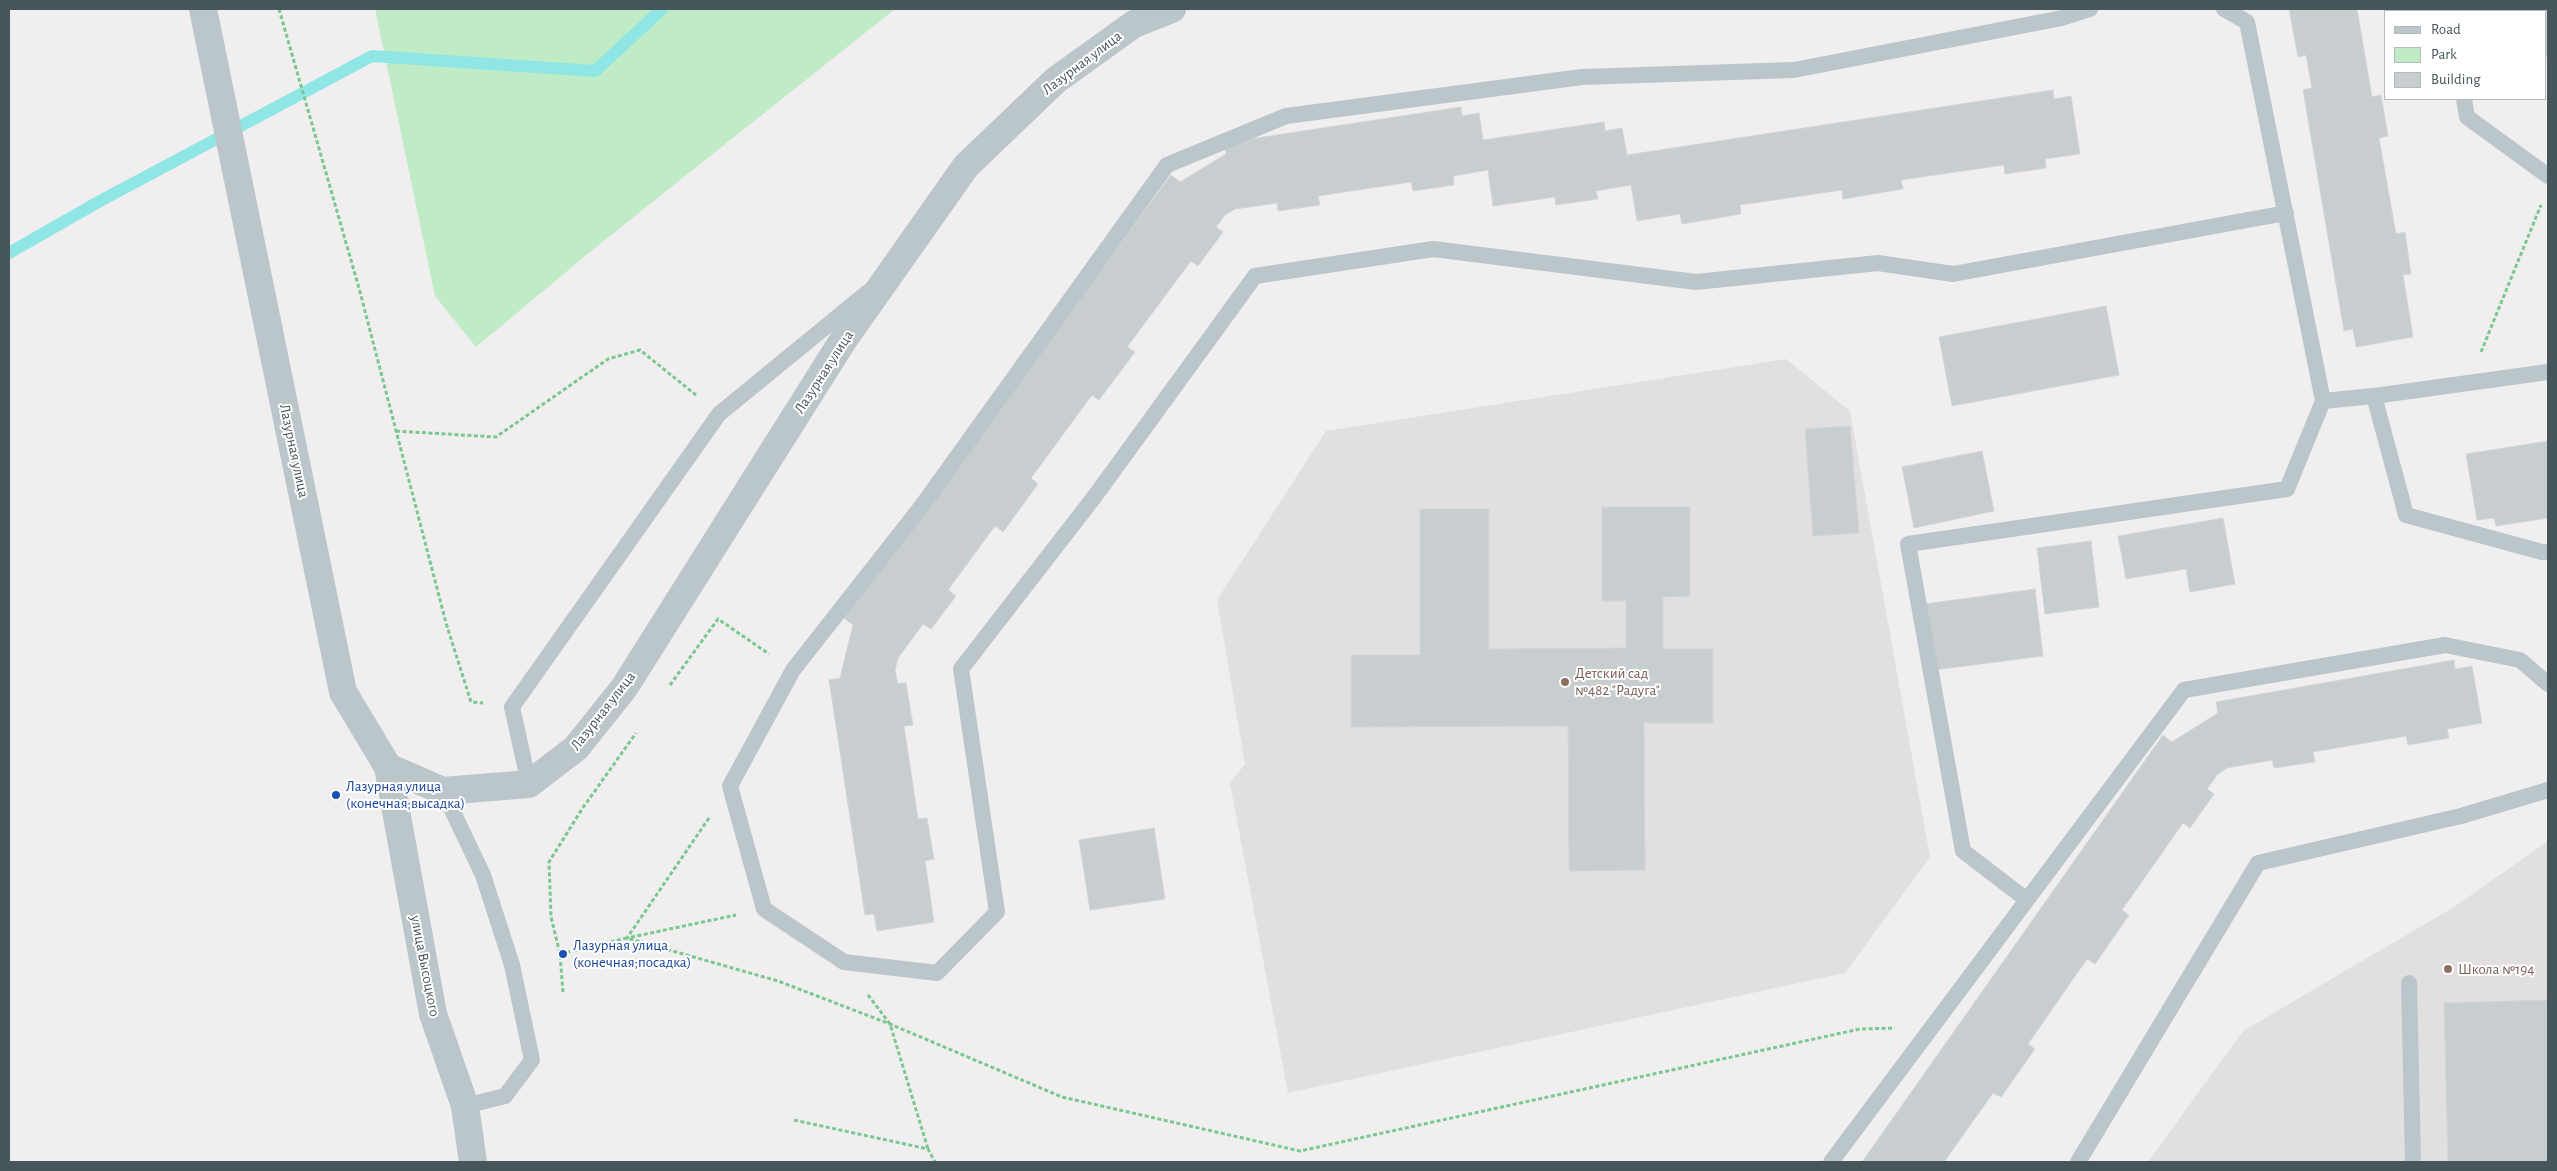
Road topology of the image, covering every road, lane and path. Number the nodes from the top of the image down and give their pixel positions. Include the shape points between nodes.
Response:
1 (203, 9) edge
2 (279, 9) edge
3 (1172, 9) edge
4 (2090, 9) edge
5 (2224, 9) edge
6 (2464, 100) edge
7 (2548, 176) edge
8 (2541, 204) dead end
9 (2286, 213) junction
10 (890, 273) junction
11 (2548, 372) edge
12 (2469, 383) junction
13 (2374, 396) junction
14 (2323, 401) junction
15 (719, 414) junction
16 (396, 431) junction
17 (2546, 556) edge
18 (793, 670) junction
19 (2548, 684) edge
20 (667, 690) dead end
21 (512, 706) junction
22 (638, 730) dead end
23 (388, 767) junction
24 (529, 784) junction
25 (730, 786) junction
26 (2548, 790) edge
27 (443, 791) junction
28 (2027, 900) junction
29 (764, 909) junction
30 (628, 938) junction
31 (560, 954) junction
32 (844, 962) junction
33 (2409, 983) dead end
34 (563, 992) dead end
35 (890, 1024) junction
36 (1932, 1028) junction
37 (465, 1106) junction
38 (794, 1120) dead end
39 (928, 1148) junction
40 (473, 1162) edge
41 (934, 1162) edge
42 (1831, 1162) edge
43 (2078, 1162) edge
44 (2414, 1162) edge

1 - 23 street, Лазурная улица via 343,692
2 - 16 path via 359,288
3 - 10 street, Лазурная улица via 1134,24 1056,80 966,166
4 - 18 lane via 2062,18 1794,70 1582,77 1286,116 1166,165 921,507
5 - 9 lane via 2247,22
6 - 7 lane via 2467,116
8 - 12 path
9 - 14 lane
9 - 32 lane via 1953,274 1878,263 1696,282 1433,249 1255,276 1095,496 961,669 997,912 937,973
10 - 15 lane
10 - 24 street, Лазурная улица via 842,342 624,688 576,748
11 - 12 lane
12 - 13 lane
13 - 14 lane
13 - 17 lane via 2406,516
14 - 28 lane via 2287,489 1908,544 1963,850
15 - 16 path via 640,350 608,359 496,437
15 - 21 lane
16 - 21 path via 446,623 471,702
18 - 20 path via 718,619
18 - 25 lane
19 - 28 lane via 2520,660 2445,645 2184,690
21 - 24 lane
22 - 31 path via 549,862 551,917
23 - 27 street
23 - 37 street, улица Высоцкого via 433,1014
24 - 27 street
25 - 29 lane
25 - 30 path
26 - 43 lane via 2461,816 2258,863
27 - 37 lane via 483,875 512,965 532,1060 505,1096
28 - 36 lane
29 - 30 path
29 - 32 lane
30 - 31 path
30 - 35 path via 778,981
31 - 34 path
32 - 35 path
33 - 44 lane
35 - 36 path via 1062,1097 1300,1150 1860,1029
35 - 39 path
36 - 42 lane
37 - 40 street, улица Высоцкого
38 - 39 path
39 - 41 path

